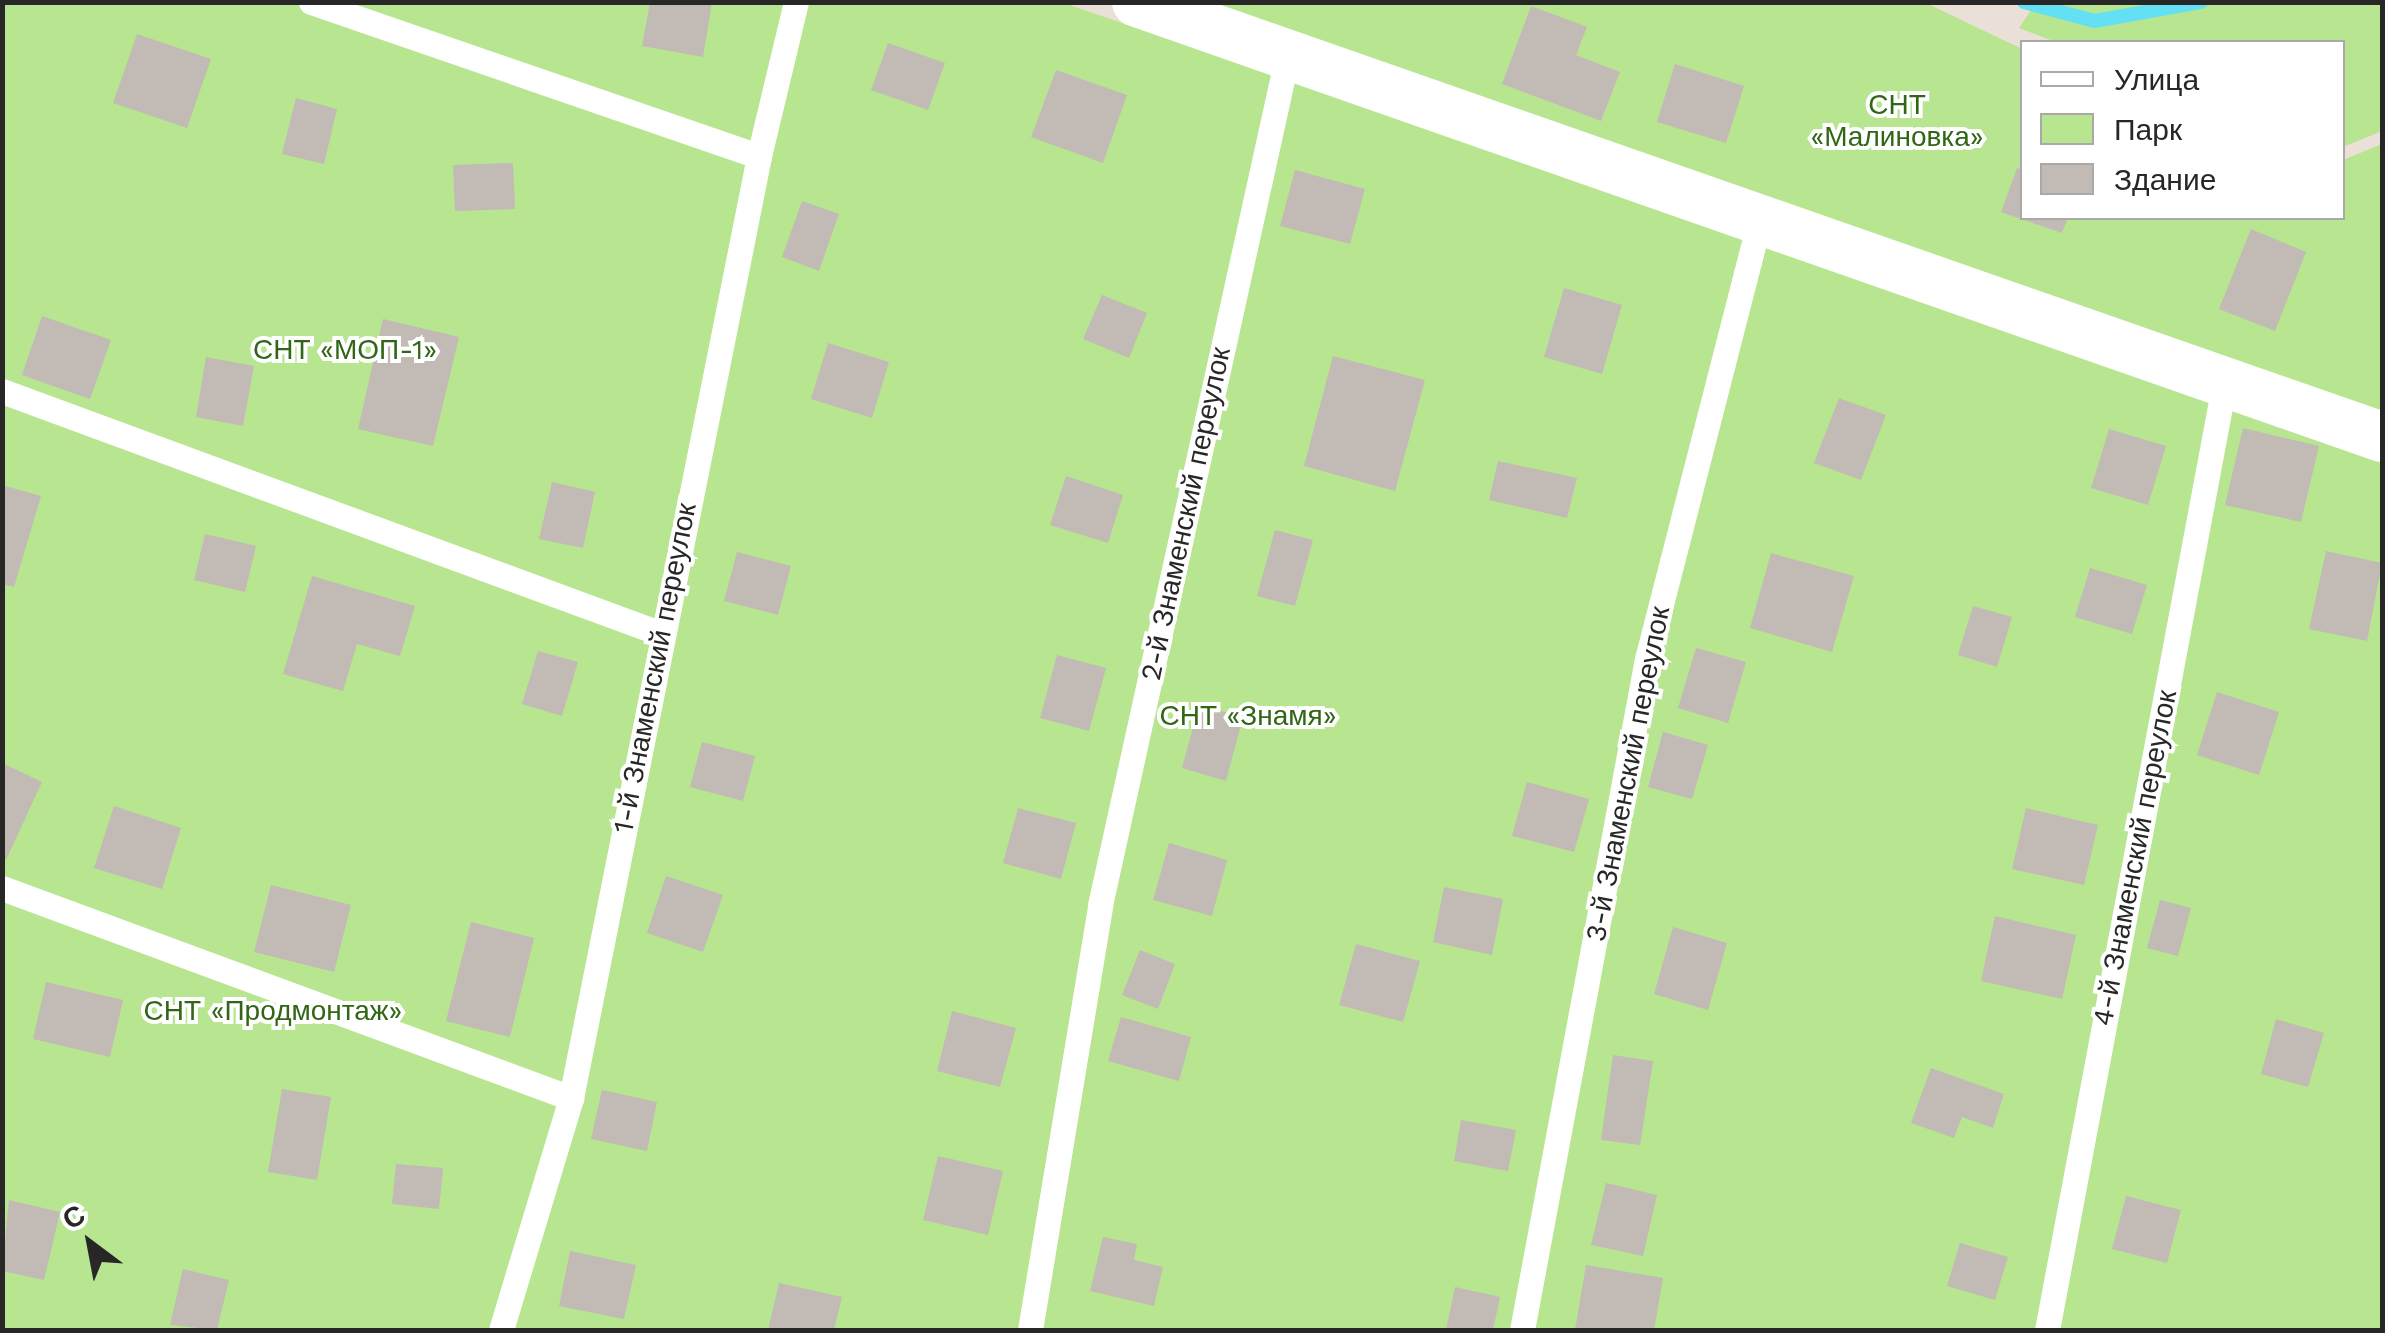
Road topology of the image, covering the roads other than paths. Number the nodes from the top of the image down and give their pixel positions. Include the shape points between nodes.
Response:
1 (311, 2) edge
2 (796, 2) edge
3 (1137, 2) edge
4 (1288, 52) junction
5 (759, 156) junction
6 (1759, 222) junction
7 (2224, 385) junction
8 (2, 391) edge
9 (2382, 437) edge
10 (662, 634) junction
11 (2, 888) edge
12 (571, 1098) junction
13 (502, 1330) edge
14 (1030, 1330) edge
15 (1522, 1330) edge
16 (2047, 1330) edge

1 - 5 lane
2 - 5 lane, 1-й Знаменский переулок
3 - 4 street
4 - 6 street
4 - 14 lane, 2-й Знаменский переулок via 1100,905
5 - 10 lane, 1-й Знаменский переулок
6 - 7 street
6 - 15 lane, 3-й Знаменский переулок via 1648,659
7 - 9 street
7 - 16 lane, 4-й Знаменский переулок
8 - 10 lane
10 - 12 lane, 1-й Знаменский переулок
11 - 12 lane
12 - 13 lane, 1-й Знаменский переулок

